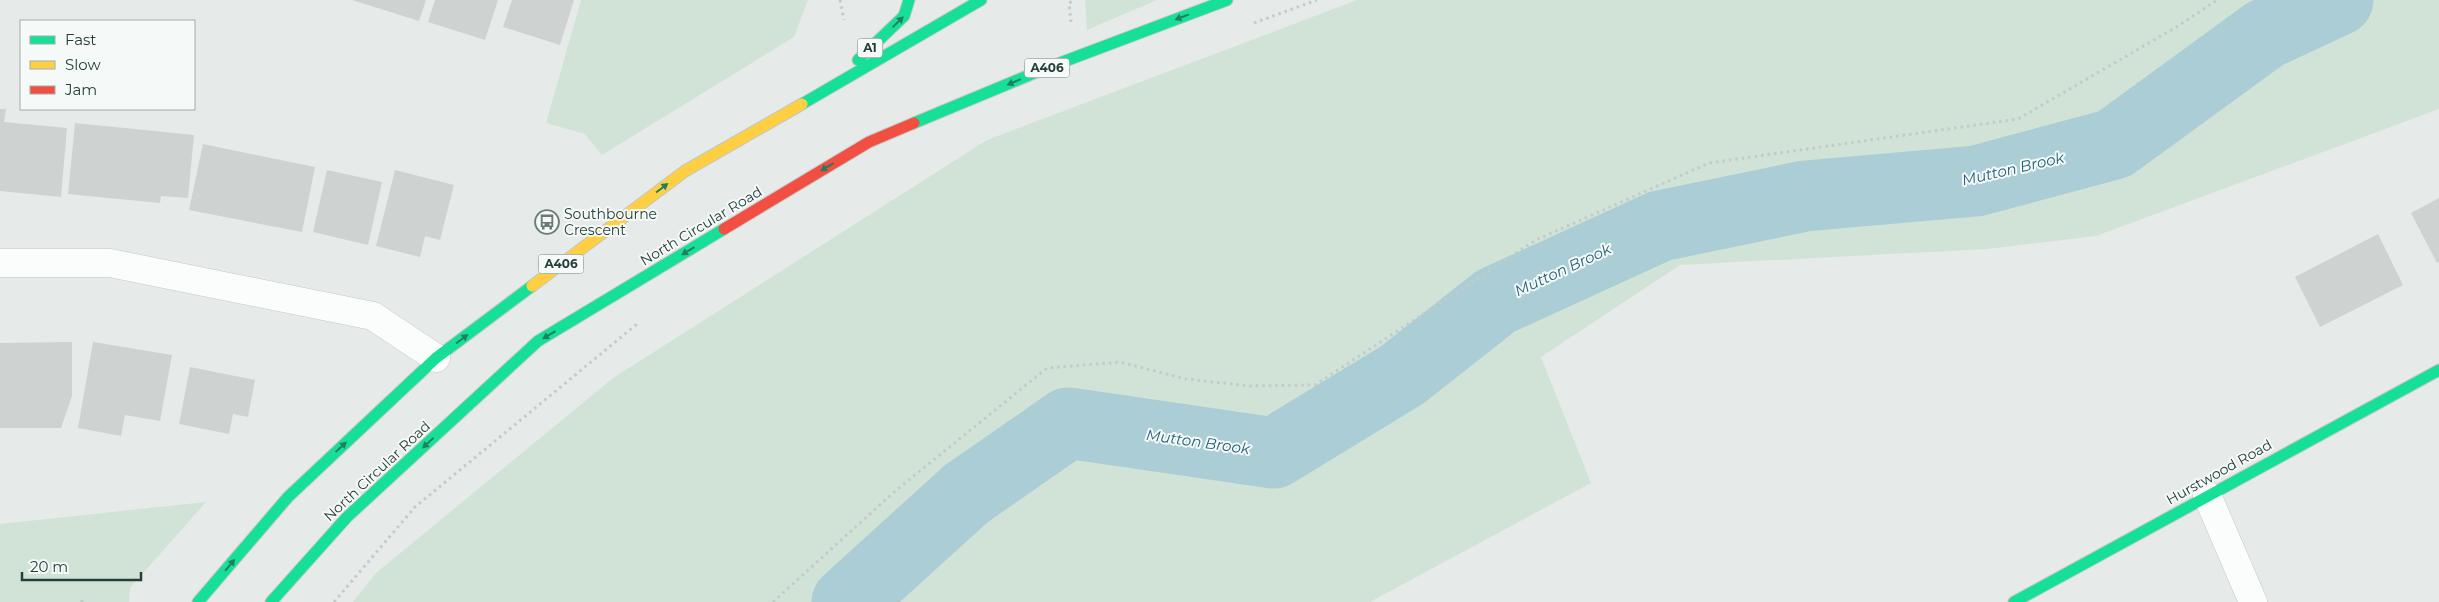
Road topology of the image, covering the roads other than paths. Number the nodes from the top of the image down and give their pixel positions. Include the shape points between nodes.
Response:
1 (908, 0) edge
2 (981, 0) edge
3 (1227, 0) edge
4 (824, 92) junction
5 (0, 263) edge
6 (436, 358) junction
7 (2439, 370) edge
8 (2208, 495) junction
9 (198, 602) edge
10 (271, 602) edge
11 (2014, 602) edge
12 (2253, 602) edge

4 -> 1 main road, A1 via 904,16
2 - 4 main road, A406
3 -> 10 main road, North Circular Road / A406 via 1044,69 869,142 538,341 347,517
6 -> 4 main road, A406 via 685,171
5 - 6 street via 110,263 373,316
9 -> 6 main road, A406 via 288,497
7 - 8 main road, Hurstwood Road
8 - 11 main road, Hurstwood Road
8 - 12 street

